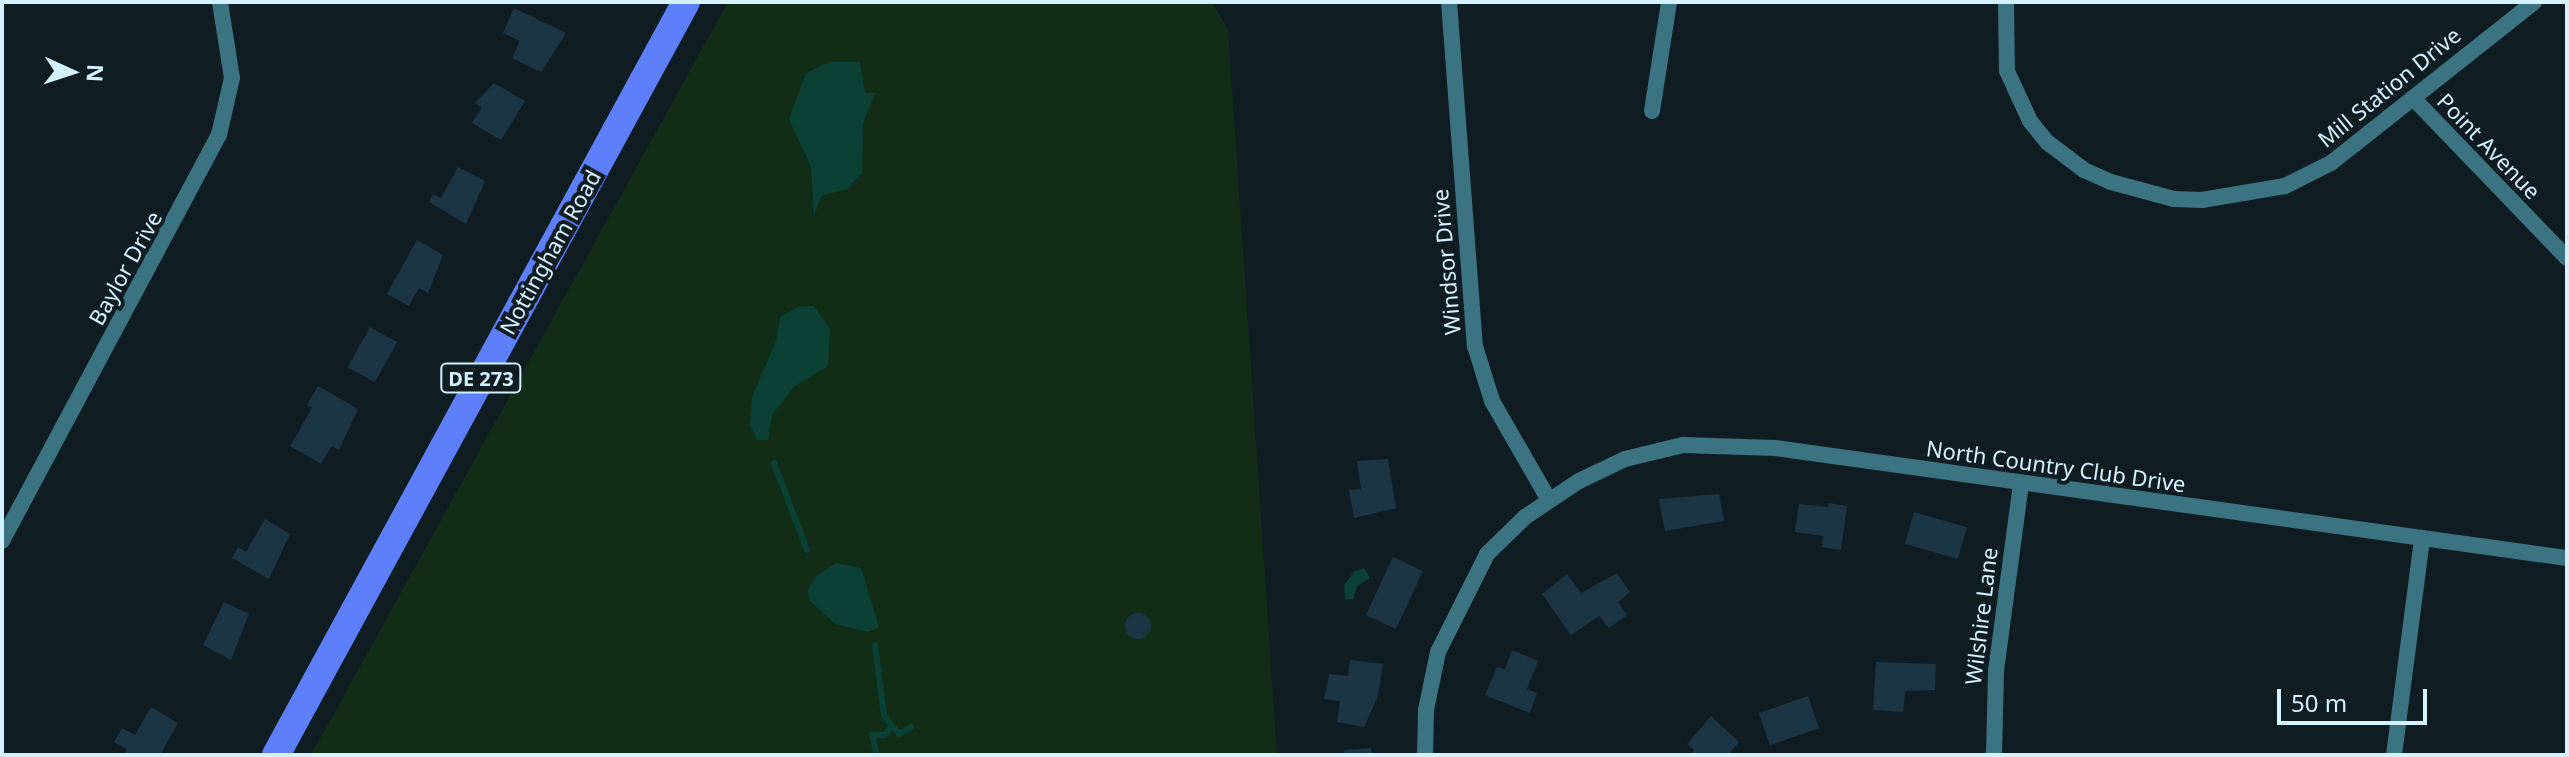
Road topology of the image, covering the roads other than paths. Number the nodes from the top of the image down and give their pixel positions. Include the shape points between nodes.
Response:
1 (220, 2) edge
2 (686, 2) edge
3 (1449, 2) edge
4 (1669, 2) edge
5 (2006, 2) edge
6 (2534, 2) edge
7 (2413, 98) junction
8 (1652, 111) dead end
9 (2567, 258) edge
10 (2021, 484) junction
11 (1549, 500) junction
12 (2422, 538) junction
13 (2, 541) edge
14 (2567, 558) edge
15 (276, 755) edge
16 (1425, 755) edge
17 (1990, 755) edge
18 (2394, 755) edge

1 - 13 street, Baylor Drive via 232,78 219,135
2 - 15 main road, Nottingham Road / DE 273
3 - 11 street, Windsor Drive via 1475,346 1498,414
4 - 8 street
5 - 7 street, Mill Station Drive via 2007,71 2030,121 2084,170 2143,193 2202,200 2285,186 2331,163
6 - 7 street, Mill Station Drive
7 - 9 street, Point Avenue
10 - 11 street, North Country Club Drive via 1711,443 1625,459
10 - 12 street, North Country Club Drive
10 - 17 street, Wilshire Lane
11 - 16 street, North Country Club Drive via 1502,536 1462,596 1430,681
12 - 14 street, North Country Club Drive
12 - 18 street

